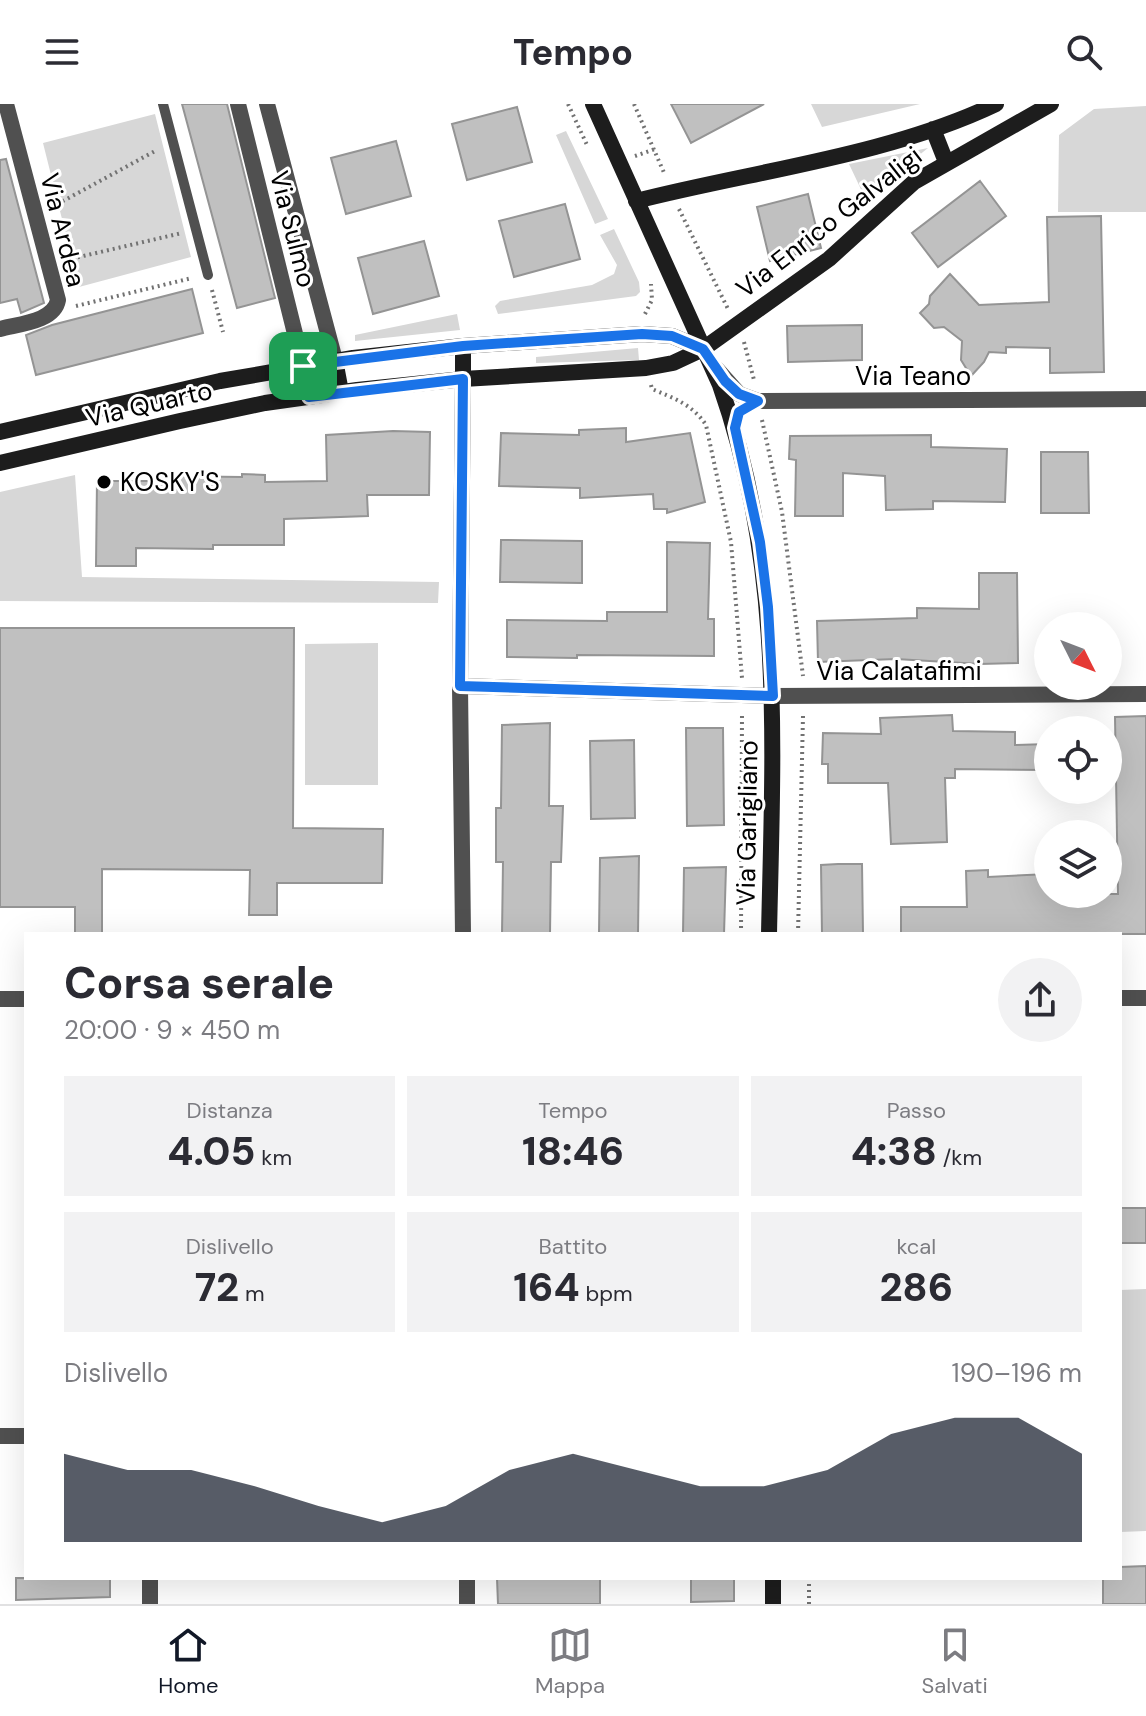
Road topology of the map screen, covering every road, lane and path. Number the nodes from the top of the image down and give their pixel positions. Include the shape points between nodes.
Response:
1 (6, 104) edge
2 (163, 104) edge
3 (238, 104) edge
4 (267, 104) edge
5 (568, 104) edge
6 (593, 104) edge
7 (634, 104) edge
8 (996, 104) edge
9 (1051, 104) edge
10 (933, 129) junction
11 (173, 141) junction
12 (593, 158) dead end
13 (946, 162) junction
14 (665, 173) dead end
15 (636, 201) junction
16 (679, 209) dead end
17 (36, 216) junction
18 (196, 229) junction
19 (48, 264) junction
20 (208, 275) junction
21 (651, 283) dead end
22 (54, 311) junction
23 (645, 312) dead end
24 (729, 312) dead end
25 (0, 329) edge
26 (223, 332) dead end
27 (744, 341) dead end
28 (463, 346) junction
29 (703, 349) junction
30 (335, 360) junction
31 (303, 366) junction
32 (463, 379) junction
33 (754, 381) dead end
34 (652, 389) dead end
35 (341, 392) junction
36 (309, 397) junction
37 (1146, 399) edge
38 (760, 408) junction
39 (735, 428) junction
40 (0, 432) edge
41 (0, 463) edge
42 (803, 675) dead end
43 (742, 677) dead end
44 (460, 686) junction
45 (1146, 694) edge
46 (773, 696) junction
47 (803, 713) dead end
48 (742, 715) dead end
49 (463, 932) edge
50 (741, 932) edge
51 (769, 932) edge
52 (798, 932) edge
53 (1122, 998) edge
54 (1146, 998) edge
55 (0, 999) edge
56 (24, 999) edge
57 (0, 1436) edge
58 (24, 1436) edge
59 (150, 1580) edge
60 (467, 1580) edge
61 (773, 1580) edge
62 (809, 1580) edge
63 (150, 1604) edge
64 (467, 1604) edge
65 (773, 1604) edge
66 (809, 1604) edge

1 - 17 street, Via Ardea
2 - 11 lane
3 - 31 street, Via Sulmo
4 - 30 street, Via Sulmo
5 - 12 path
6 - 15 street, Via Garigliano
7 - 14 path
8 - 10 street, Via Enrico Galvaligi
9 - 13 street, Via Enrico Galvaligi
10 - 13 street, Via Enrico Galvaligi
10 - 15 street, Via Enrico Galvaligi
11 - 17 path
11 - 18 lane
13 - 29 street, Via Enrico Galvaligi via 891,201 818,268
15 - 29 street, Via Garigliano
16 - 24 path
17 - 19 street, Via Ardea
18 - 19 path
18 - 20 lane
19 - 22 street, Via Ardea via 58,300
20 - 22 path
20 - 26 path
21 - 23 path via 652,300
22 - 25 street, Via Ardea
27 - 33 path
28 - 29 street, Via Quarto via 642,334 672,336
28 - 30 street, Via Quarto
28 - 32 street
29 - 32 street, Via Quarto via 646,368
29 - 38 street via 725,381
29 - 39 street, Via Garigliano
30 - 31 street, Via Quarto
30 - 35 street
31 - 36 street
31 - 40 street, Via Quarto
32 - 35 street, Via Quarto
32 - 44 street
34 - 43 path via 676,398 706,425 731,542
35 - 36 street, Via Quarto
36 - 41 street, Via Quarto
37 - 38 street, Via Teano
38 - 39 street via 739,412
38 - 42 path via 782,512
39 - 46 street, Via Garigliano via 760,542
44 - 46 street, Via Calatafimi
44 - 49 street
45 - 46 street, Via Calatafimi
46 - 51 street, Via Garigliano
47 - 52 path
48 - 50 path
53 - 54 street
55 - 56 street
57 - 58 street
59 - 63 street
60 - 64 street
61 - 65 street
62 - 66 path

